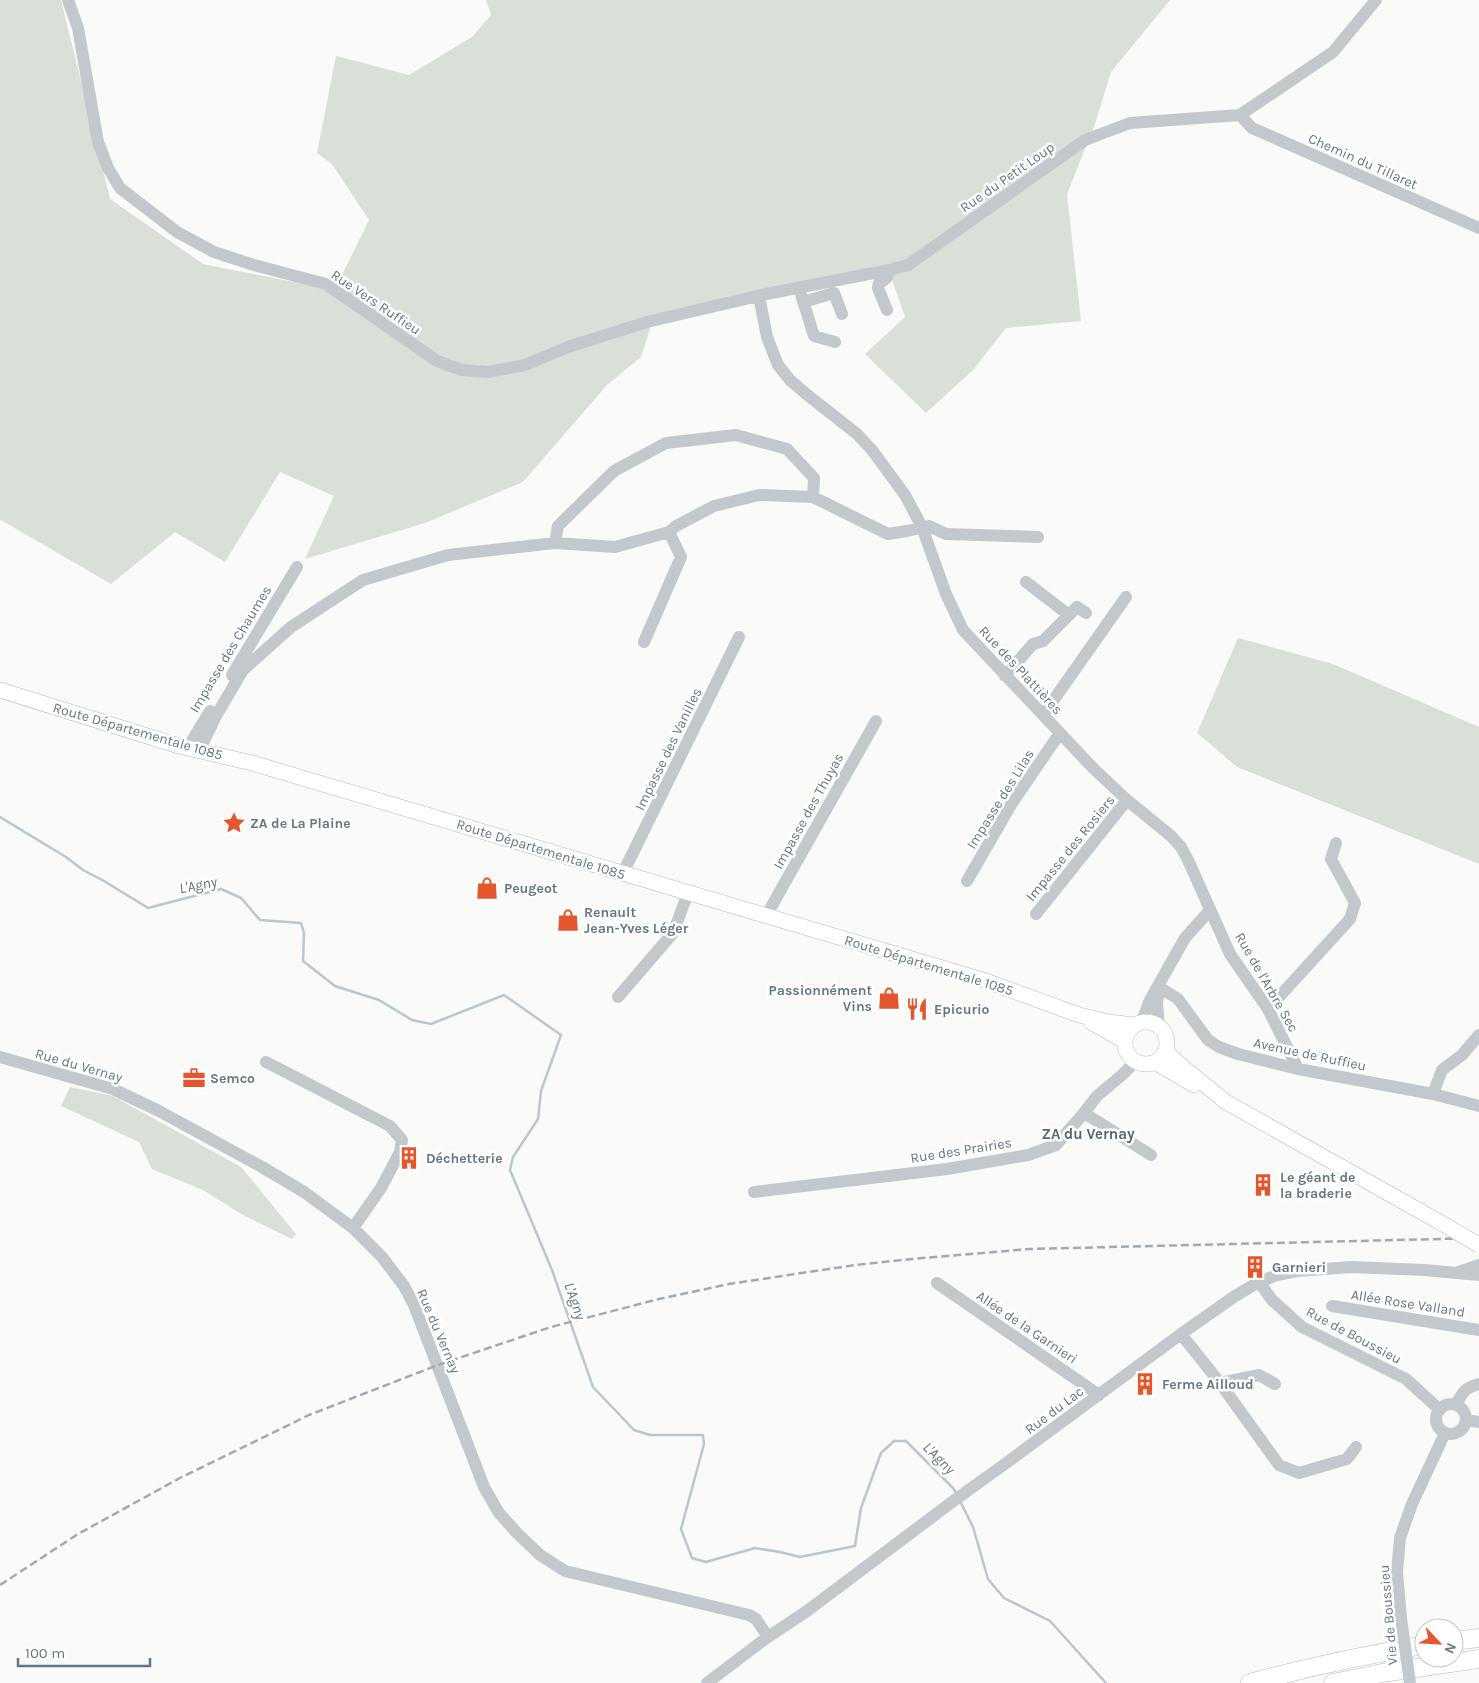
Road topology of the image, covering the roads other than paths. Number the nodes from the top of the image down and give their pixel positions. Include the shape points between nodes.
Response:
1 (68, 0) edge
2 (1376, 0) edge
3 (1240, 115) junction
4 (1479, 228) edge
5 (889, 270) junction
6 (799, 288) junction
7 (759, 296) junction
8 (803, 302) junction
9 (887, 310) dead end
10 (842, 314) dead end
11 (835, 342) dead end
12 (814, 497) junction
13 (922, 527) junction
14 (669, 532) junction
15 (1038, 537) dead end
16 (555, 543) junction
17 (297, 567) dead end
18 (1026, 582) dead end
19 (1126, 597) dead end
20 (1086, 613) dead end
21 (1069, 615) junction
22 (740, 637) dead end
23 (644, 642) dead end
24 (1005, 676) junction
25 (0, 690) edge
26 (1043, 715) junction
27 (876, 721) dead end
28 (1060, 733) junction
29 (196, 750) junction
30 (1127, 800) junction
31 (1336, 843) dead end
32 (623, 874) junction
33 (967, 881) dead end
34 (688, 893) junction
35 (1210, 910) junction
36 (1036, 914) dead end
37 (766, 916) junction
38 (1159, 987) junction
39 (618, 997) dead end
40 (1268, 1009) junction
41 (1079, 1015) junction
42 (1138, 1023) junction
43 (1159, 1026) junction
44 (1479, 1035) edge
45 (1124, 1041) junction
46 (1160, 1056) junction
47 (0, 1057) edge
48 (1136, 1061) junction
49 (266, 1062) dead end
50 (1298, 1069) junction
51 (1433, 1094) junction
52 (1479, 1106) edge
53 (1084, 1113) junction
54 (1151, 1155) dead end
55 (754, 1192) dead end
56 (353, 1228) junction
57 (1479, 1245) edge
58 (1479, 1264) edge
59 (1457, 1273) junction
60 (1479, 1275) edge
61 (1259, 1282) junction
62 (937, 1283) dead end
63 (1332, 1306) dead end
64 (1479, 1330) edge
65 (1181, 1334) junction
66 (1220, 1383) junction
67 (1275, 1384) dead end
68 (1479, 1384) edge
69 (1099, 1395) junction
70 (1456, 1405) junction
71 (1440, 1410) junction
72 (1473, 1421) edge
73 (1444, 1433) junction
74 (1356, 1447) dead end
75 (768, 1637) junction
76 (1479, 1638) edge
77 (1464, 1640) edge
78 (1414, 1648) edge
79 (1479, 1659) edge
80 (707, 1683) edge
81 (1250, 1683) edge
82 (1333, 1683) edge
83 (1410, 1683) edge

1 - 7 street, Rue Vers Ruffieu via 78,28 98,142 120,188 177,232 214,252 326,284 437,362 462,370 488,372 525,364 647,322
2 - 3 street via 1332,52
3 - 4 street, Chemin du Tillaret via 1252,128
3 - 5 street, Rue du Petit Loup via 1130,123 1085,140 908,265
5 - 6 street, Rue du Petit Loup
5 - 9 street via 888,278 879,283 878,288
6 - 7 street, Rue Vers Ruffieu
6 - 8 street
7 - 13 street, Rue des Plattières via 767,337 778,365 800,389 872,450 906,494
8 - 10 street via 834,293
8 - 11 street via 814,336
12 - 13 street via 888,534
12 - 14 street via 759,495 714,506
12 - 16 street via 814,478 787,449 736,435 666,443 614,471 558,526
13 - 15 street via 929,526 946,534
13 - 24 street, Rue des Plattières via 963,630
14 - 16 street via 615,547
14 - 23 street via 681,557
16 - 29 street via 448,556 363,580 292,627 242,670
17 - 29 street, Impasse des Chaumes via 193,739
18 - 21 street
19 - 26 street
20 - 21 street via 1077,607
21 - 24 street via 1043,641 1033,644
22 - 32 street, Impasse des Vanilles
24 - 26 street, Rue des Plattières
25 - 29 main road, Route Départementale 1085
26 - 28 street, Rue des Plattières
27 - 37 street, Impasse des Thuyas
28 - 30 street, Rue des Plattières
28 - 33 street, Impasse des Lilas via 1012,803
29 - 32 main road, Route Départementale 1085 via 252,763
30 - 35 street, Rue des Plattières via 1181,848
30 - 36 street, Impasse des Rosiers
31 - 40 street via 1331,859 1355,903 1350,919
32 - 34 main road, Route Départementale 1085
34 - 37 main road, Route Départementale 1085
34 - 39 street via 673,934
35 - 38 street via 1186,938
35 - 40 street, Rue de l'Arbre Sec via 1230,954
37 - 41 main road, Route Départementale 1085 via 986,981
38 - 42 street
38 - 43 street
38 - 50 street, Avenue de Ruffieu via 1178,999 1208,1040 1219,1047
40 - 50 street, Rue de l'Arbre Sec
41 - 42 main road via 1109,1022
41 - 45 main road
42 - 43 main road via 1151,1022
42 - 45 main road via 1127,1032
43 - 46 main road via 1167,1042
44 - 51 street via 1462,1055 1442,1070
45 - 48 main road via 1129,1056
46 - 48 main road via 1142,1064
46 - 57 main road, bridge via 1208,1093
47 - 56 street, Rue du Vernay via 113,1089 159,1111 304,1192
48 - 53 street, Rue des Prairies via 1097,1096
49 - 56 street via 390,1126 402,1140 400,1152 381,1188
50 - 51 street, Avenue de Ruffieu
51 - 52 street, Avenue de Ruffieu
53 - 54 street
53 - 55 street, Rue des Prairies via 1056,1145 1028,1155 947,1169
56 - 75 street, Rue du Vernay via 382,1257 404,1286 484,1487 499,1513 517,1533 540,1555 565,1571 749,1615 756,1619
58 - 59 street, Rue du Lac
59 - 60 street, Rue du Lac
59 - 61 street, Rue du Lac via 1342,1267 1297,1271
61 - 65 street, Rue du Lac
61 - 71 street, Rue de Boussieu via 1272,1300 1302,1327 1406,1379
62 - 69 street, Allée de la Garnieri
63 - 64 street, Allée Rose Valland
65 - 66 street
65 - 69 street, Rue du Lac
66 - 67 street via 1259,1375
66 - 74 street via 1279,1465 1299,1474 1347,1459
68 - 70 street via 1469,1386
69 - 75 street, Rue du Lac
70 - 71 street via 1449,1404
70 - 72 street
71 - 73 street via 1436,1420
72 - 73 street via 1456,1434
73 - 83 street, Vie de Boussieu, bridge via 1400,1538 1397,1572 1400,1618
75 - 80 street, Rue du Lac
76 - 77 highway
78 - 81 highway via 1320,1665
79 - 82 highway

